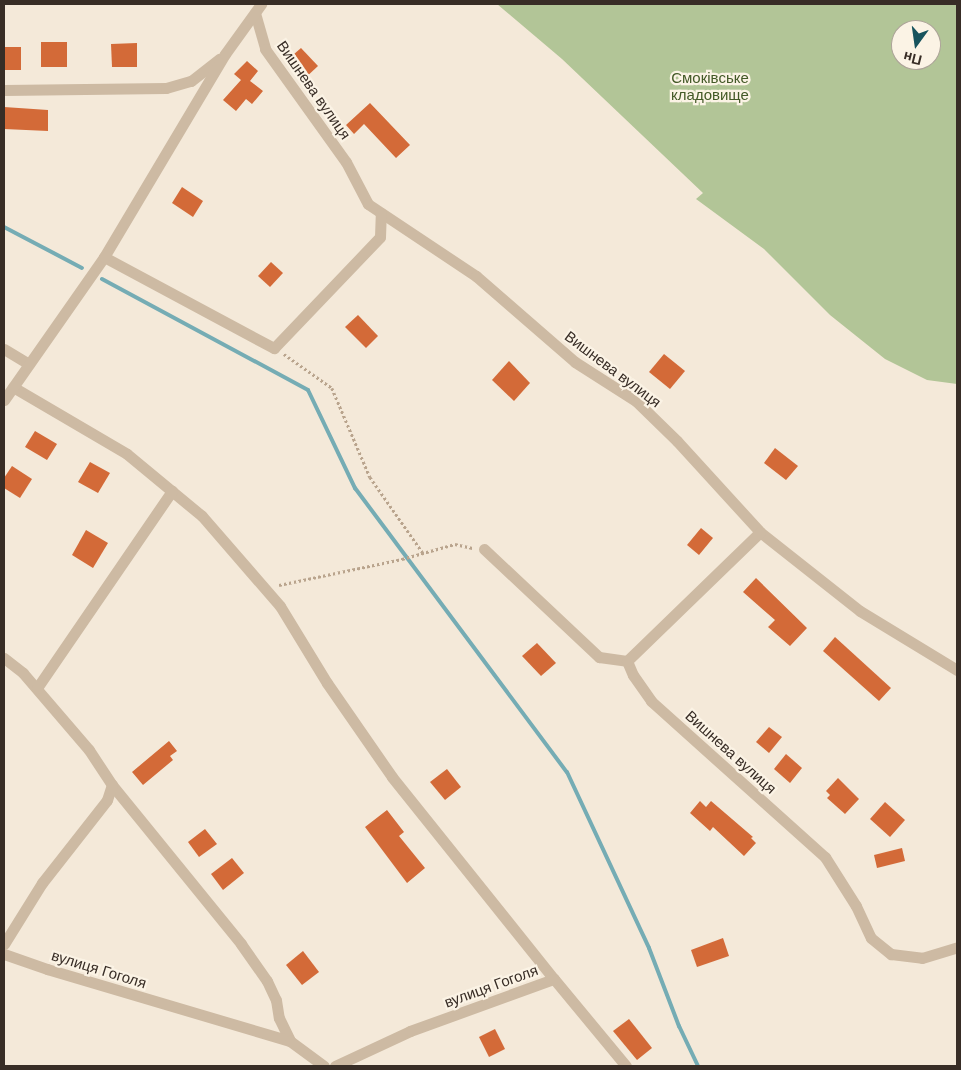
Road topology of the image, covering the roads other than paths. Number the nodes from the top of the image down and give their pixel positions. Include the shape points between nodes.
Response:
1 (258, 8) edge
2 (225, 54) junction
3 (4, 90) edge
4 (381, 213) junction
5 (104, 257) junction
6 (4, 349) edge
7 (29, 364) junction
8 (13, 387) junction
9 (4, 400) edge
10 (172, 491) junction
11 (760, 532) junction
12 (484, 549) road end
13 (4, 658) edge
14 (627, 661) junction
15 (957, 670) edge
16 (37, 688) junction
17 (112, 785) junction
18 (4, 944) edge
19 (957, 947) edge
20 (4, 954) edge
21 (554, 979) junction
22 (290, 1041) junction
23 (324, 1066) edge
24 (335, 1066) edge
25 (626, 1066) edge

1 - 2 street
1 - 4 street, Вишнева вулиця via 265,48 346,162 368,204
2 - 3 street via 191,81 166,88
2 - 5 street
4 - 5 street via 380,237 274,348
4 - 11 street, Вишнева вулиця via 476,276 575,362 636,401
5 - 7 street
6 - 7 street
7 - 8 street
8 - 9 street
8 - 10 street via 127,454
10 - 16 street
10 - 21 street via 202,516 280,606 327,683 392,777
11 - 14 street
11 - 15 street, Вишнева вулиця via 860,611
12 - 14 street via 599,657
13 - 16 street
14 - 19 street, Вишнева вулиця via 652,701 825,857 856,906 871,938 891,954 922,958
16 - 17 street via 89,750
17 - 18 street via 107,800 42,883
17 - 22 street via 267,981
20 - 22 street, вулиця Гоголя via 47,970
21 - 24 street, вулиця Гоголя via 410,1031
21 - 25 street, вулиця Гоголя
22 - 23 street, вулиця Гоголя

